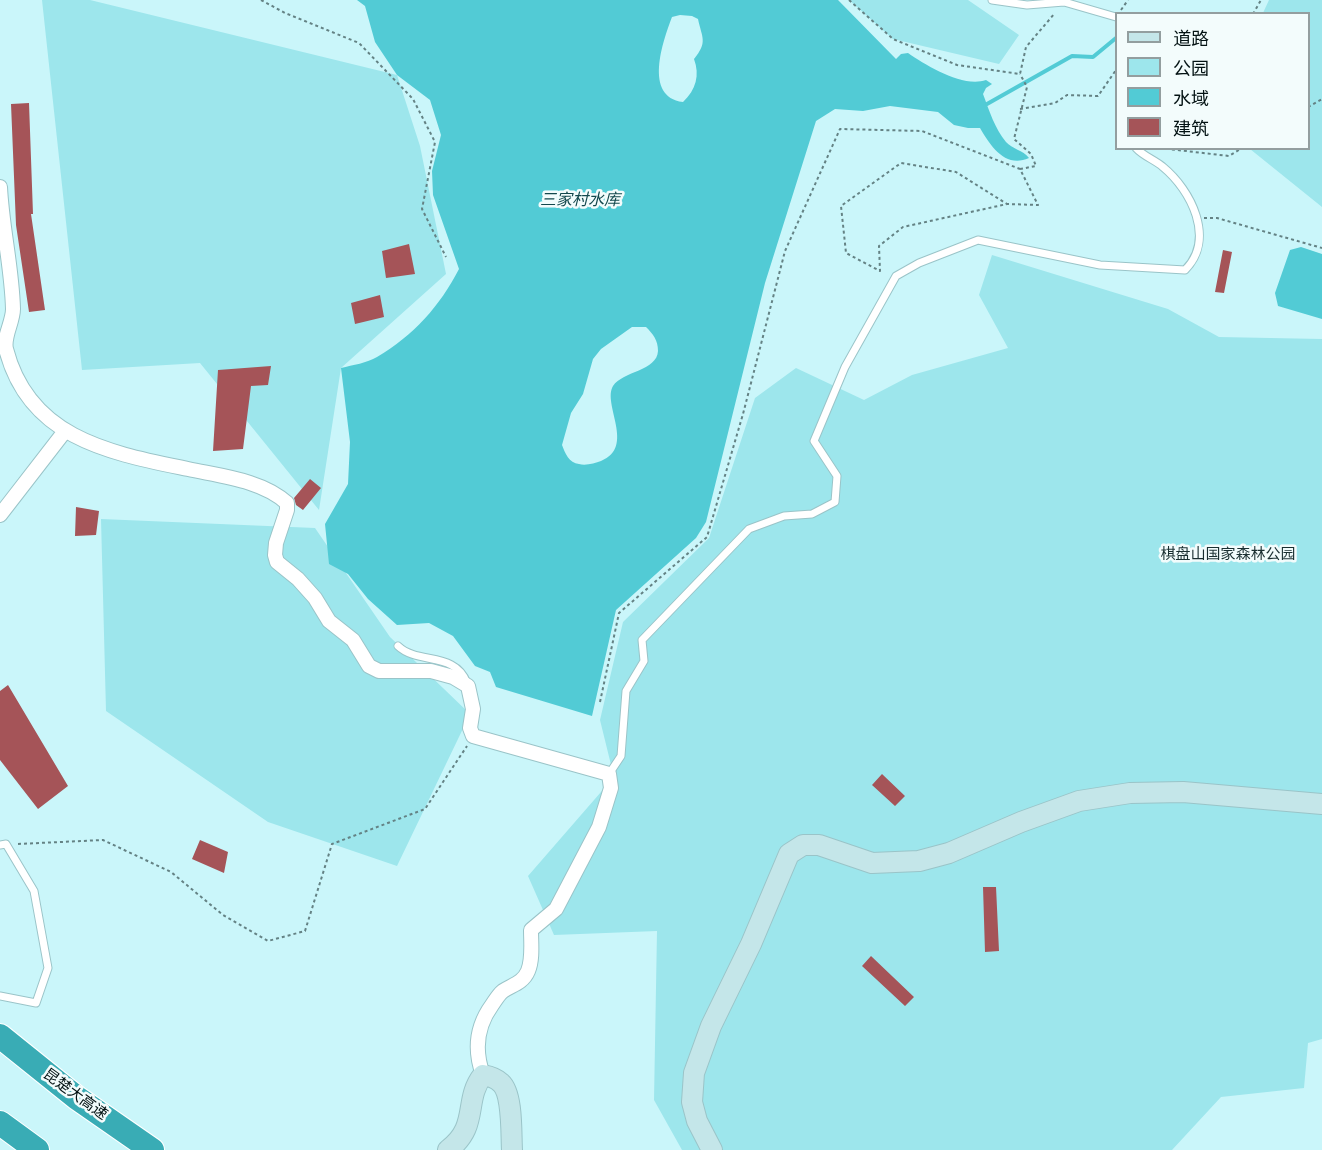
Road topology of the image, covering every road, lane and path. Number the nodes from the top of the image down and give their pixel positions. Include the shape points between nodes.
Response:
1 (261, 0) edge
2 (849, 0) edge
3 (992, 0) edge
4 (1064, 2) junction
5 (1115, 15) edge
6 (1115, 71) edge
7 (1020, 74) junction
8 (1020, 109) junction
9 (1139, 150) edge
10 (1177, 150) edge
11 (1239, 150) edge
12 (1020, 169) junction
13 (0, 187) edge
14 (1007, 204) junction
15 (1198, 218) junction
16 (1322, 248) edge
17 (446, 257) dead end
18 (65, 431) junction
19 (0, 515) edge
20 (398, 646) dead end
21 (468, 686) junction
22 (600, 702) dead end
23 (473, 736) junction
24 (609, 774) junction
25 (1322, 804) edge
26 (3, 845) edge
27 (0, 996) edge
28 (0, 1036) edge
29 (483, 1075) junction
30 (0, 1123) edge
31 (37, 1150) edge
32 (152, 1150) edge
33 (448, 1150) edge
34 (512, 1150) edge
35 (712, 1150) edge

1 - 17 path via 360,43 413,99 435,142 422,209
2 - 7 path via 893,39 957,65
3 - 4 lane via 1027,5
4 - 5 lane
4 - 7 path via 1026,47
6 - 8 path via 1098,96 1067,94 1055,103
7 - 8 path via 1026,87
8 - 12 path via 1014,139 1031,154 1036,166
9 - 15 lane via 1178,182
10 - 11 path via 1229,156
12 - 14 path via 1038,205
12 - 22 path via 922,131 840,129 785,251 707,537 619,613
13 - 18 street via 13,312 5,347 20,384 53,424
14 - 14 path via 956,172 901,163 841,206 846,254 880,271 879,246 903,227
15 - 16 path via 1217,218
15 - 24 lane via 1199,243 1193,262 1185,270 1100,265 978,240 896,276 845,367 814,441 837,476 835,502 812,514 784,516 749,529 642,640 644,662 626,691 621,756
18 - 19 street
18 - 21 street via 99,447 225,477 279,496 287,503 287,510 276,543 277,562 315,598 329,621 353,640 369,666 379,671 431,671
20 - 21 lane via 411,654 455,666
21 - 23 street
23 - 24 street
23 - 26 path via 425,809 332,844 305,931 268,941 223,915 171,872 103,840
24 - 29 street via 611,788 599,827 556,909 531,930 527,974 502,992 485,1014 476,1040
25 - 35 street via 1183,792 1130,793 1079,801 950,853 919,861 872,863 819,846 803,845 789,854 711,1026 694,1073 692,1102
26 - 27 lane via 34,891 48,969 36,1003
28 - 32 highway, 昆楚大高速 via 77,1098
29 - 33 street via 477,1082 466,1130
29 - 34 street via 502,1083 508,1095
30 - 31 highway

